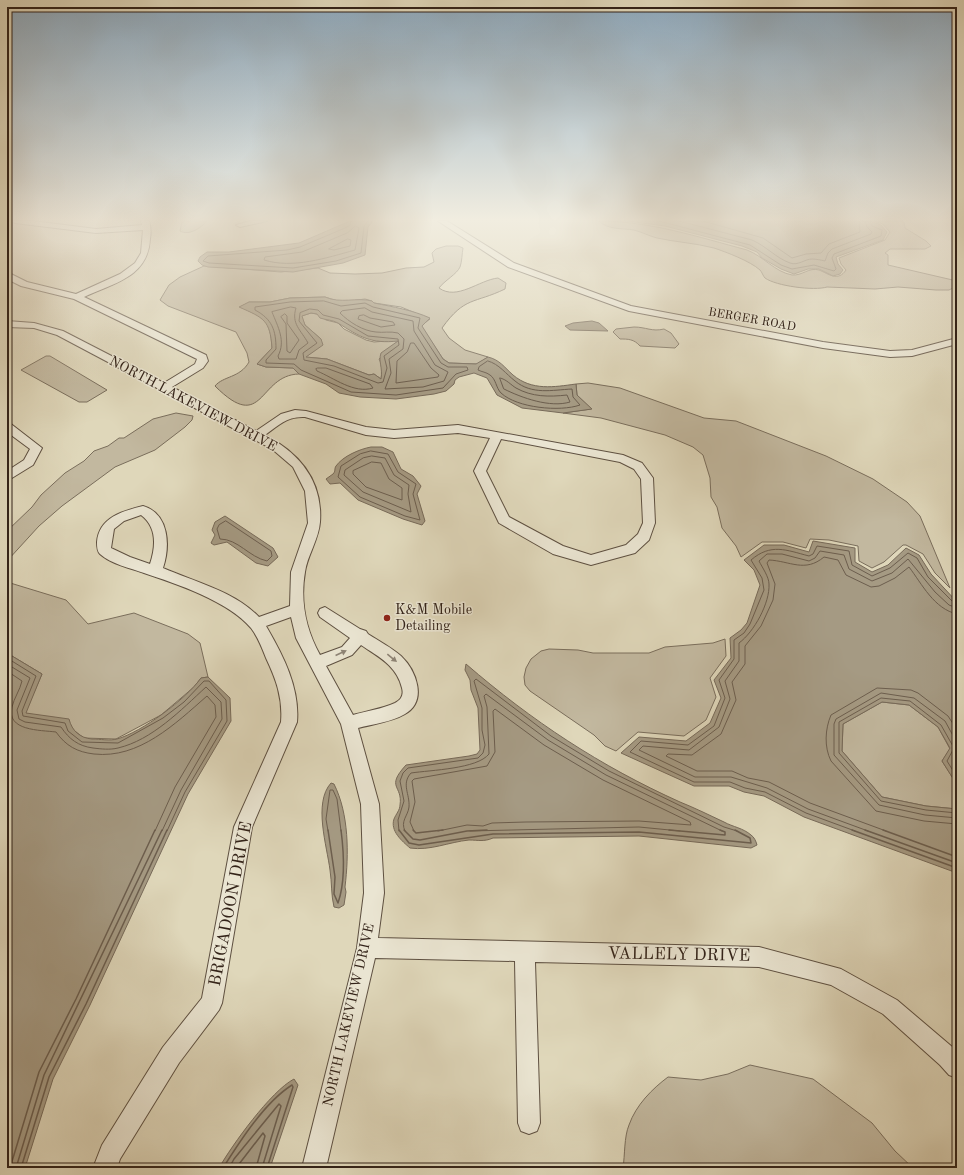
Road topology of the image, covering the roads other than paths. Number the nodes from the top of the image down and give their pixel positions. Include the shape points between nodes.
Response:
1 (7, 276) edge
2 (123, 276) edge
3 (541, 276) edge
4 (78, 297) junction
5 (7, 324) edge
6 (957, 341) edge
7 (164, 388) junction
8 (7, 427) edge
9 (497, 435) junction
10 (256, 436) junction
11 (7, 477) edge
12 (155, 571) junction
13 (297, 609) junction
14 (325, 613) dead end
15 (256, 624) junction
16 (361, 635) junction
17 (317, 663) junction
18 (349, 723) junction
19 (367, 948) junction
20 (525, 951) junction
21 (957, 1067) edge
22 (528, 1123) dead end
23 (105, 1168) edge
24 (314, 1168) edge

1 - 4 street via 24,284
2 - 4 street
3 - 6 street, BERGER ROAD via 629,308 823,345 890,354 912,354
4 - 7 street via 202,357 203,361 199,366
5 - 7 street, NORTH LAKEVIEW DRIVE via 28,324 60,333
7 - 10 street, NORTH LAKEVIEW DRIVE
8 - 11 street via 36,448 29,462
9 - 9 street via 623,459 638,466 647,478 649,523 644,537 630,549 591,560 558,550 504,520 480,471
9 - 10 street via 458,429 387,434 295,413
10 - 13 street, NORTH LAKEVIEW DRIVE via 276,446 298,465 311,491 314,523 298,572
12 - 12 street, BRIGADOON DRIVE via 125,561 104,550 103,538 108,527 129,514 143,510 149,514 157,524 161,536
12 - 15 street, BRIGADOON DRIVE via 214,594 235,606
13 - 15 street
13 - 17 street, NORTH LAKEVIEW DRIVE via 303,638
14 - 16 street
15 - 23 street, BRIGADOON DRIVE via 281,671 291,712 289,722 243,827 212,1003 171,1055 110,1153
17 -> 16 street via 347,651
16 -> 18 street via 396,661 407,677 411,693 408,702 400,708
17 - 18 street, NORTH LAKEVIEW DRIVE
18 - 19 street, NORTH LAKEVIEW DRIVE via 370,804 374,893
19 - 20 street, VALLELY DRIVE
19 - 24 street, NORTH LAKEVIEW DRIVE
20 - 21 street, VALLELY DRIVE via 759,957 834,976 890,1007
20 - 22 street

